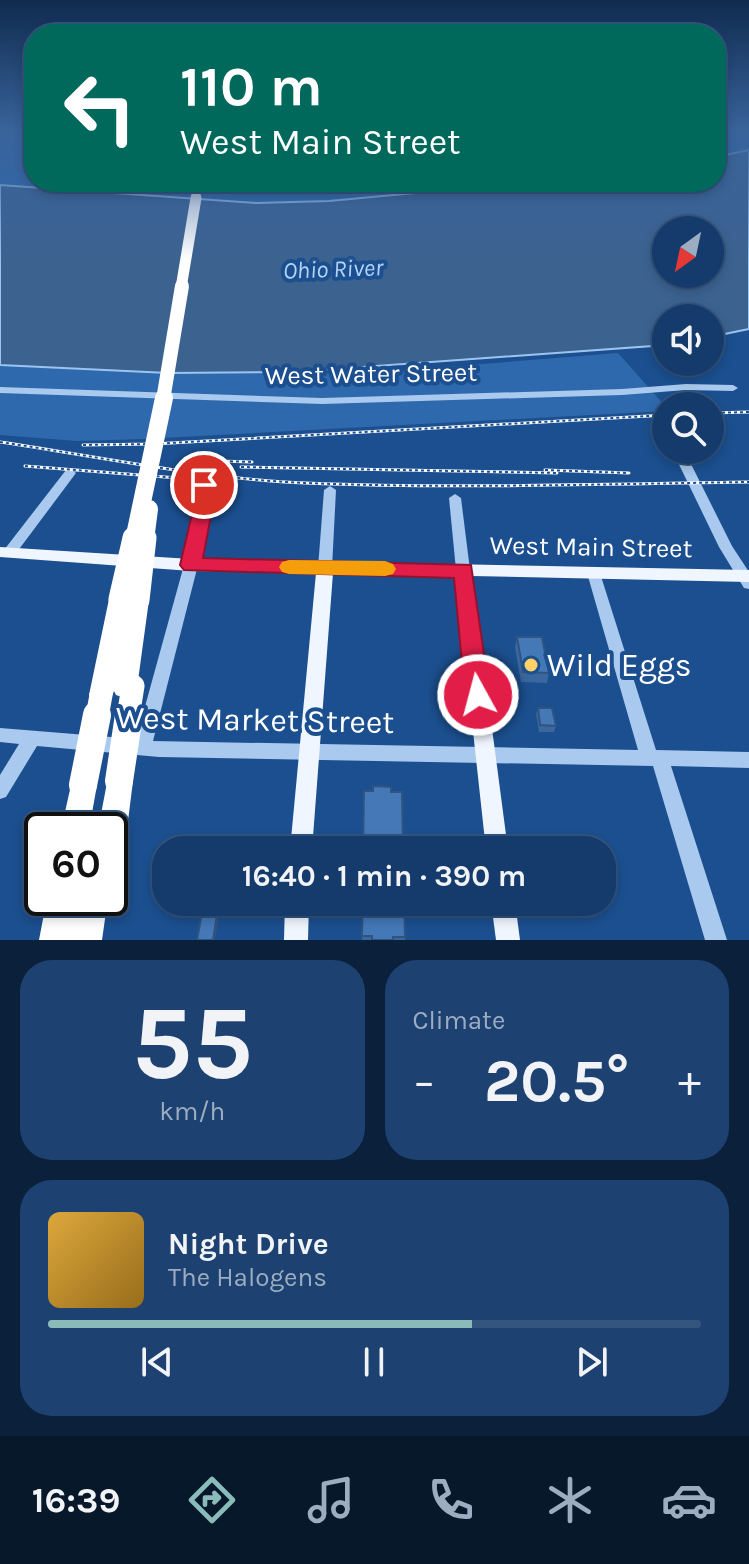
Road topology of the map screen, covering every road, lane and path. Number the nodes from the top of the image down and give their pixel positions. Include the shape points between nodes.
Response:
1 (195, 192) edge
2 (195, 192) edge
3 (733, 388) dead end
4 (5, 391) edge
5 (685, 464) edge
6 (70, 473) dead end
7 (204, 485) dead end
8 (330, 490) dead end
9 (455, 498) dead end
10 (3, 556) edge
11 (191, 565) junction
12 (325, 568) junction
13 (463, 570) junction
14 (594, 573) junction
15 (747, 579) edge
16 (135, 600) junction
17 (120, 690) junction
18 (0, 735) edge
19 (31, 740) junction
20 (142, 748) junction
21 (310, 752) junction
22 (484, 756) junction
23 (655, 758) junction
24 (749, 760) edge
25 (104, 783) junction
26 (0, 791) edge
27 (86, 812) edge
28 (104, 812) edge
29 (107, 812) edge
30 (302, 836) edge
31 (495, 836) edge
32 (59, 916) edge
33 (90, 916) edge
34 (99, 916) edge
35 (297, 916) edge
36 (505, 916) edge
37 (55, 940) edge
38 (86, 940) edge
39 (96, 940) edge
40 (296, 940) edge
41 (508, 940) edge
42 (716, 940) edge

1 - 16 highway, bridge
2 - 16 highway, bridge
3 - 4 street, West Water Street via 322,401
5 - 15 street
6 - 10 street
7 - 11 street
8 - 12 street
9 - 13 street
10 - 11 main road, West Main Street
11 - 12 main road, West Main Street
11 - 20 street
12 - 13 main road, West Main Street
12 - 21 main road
13 - 14 main road, West Main Street
13 - 22 main road
14 - 15 main road, West Main Street
14 - 23 street
16 - 17 highway
16 - 17 highway
17 - 25 highway, bridge
17 - 25 highway, bridge
18 - 19 street, West Market Street
19 - 20 street, West Market Street
19 - 26 street
20 - 21 street, West Market Street
21 - 22 street, West Market Street
21 - 30 main road
22 - 23 street, West Market Street
22 - 31 main road
23 - 24 street, West Market Street
23 - 42 street
25 - 27 highway
25 - 28 highway
25 - 29 highway
32 - 37 highway
33 - 38 highway
34 - 39 highway
35 - 40 main road
36 - 41 main road

